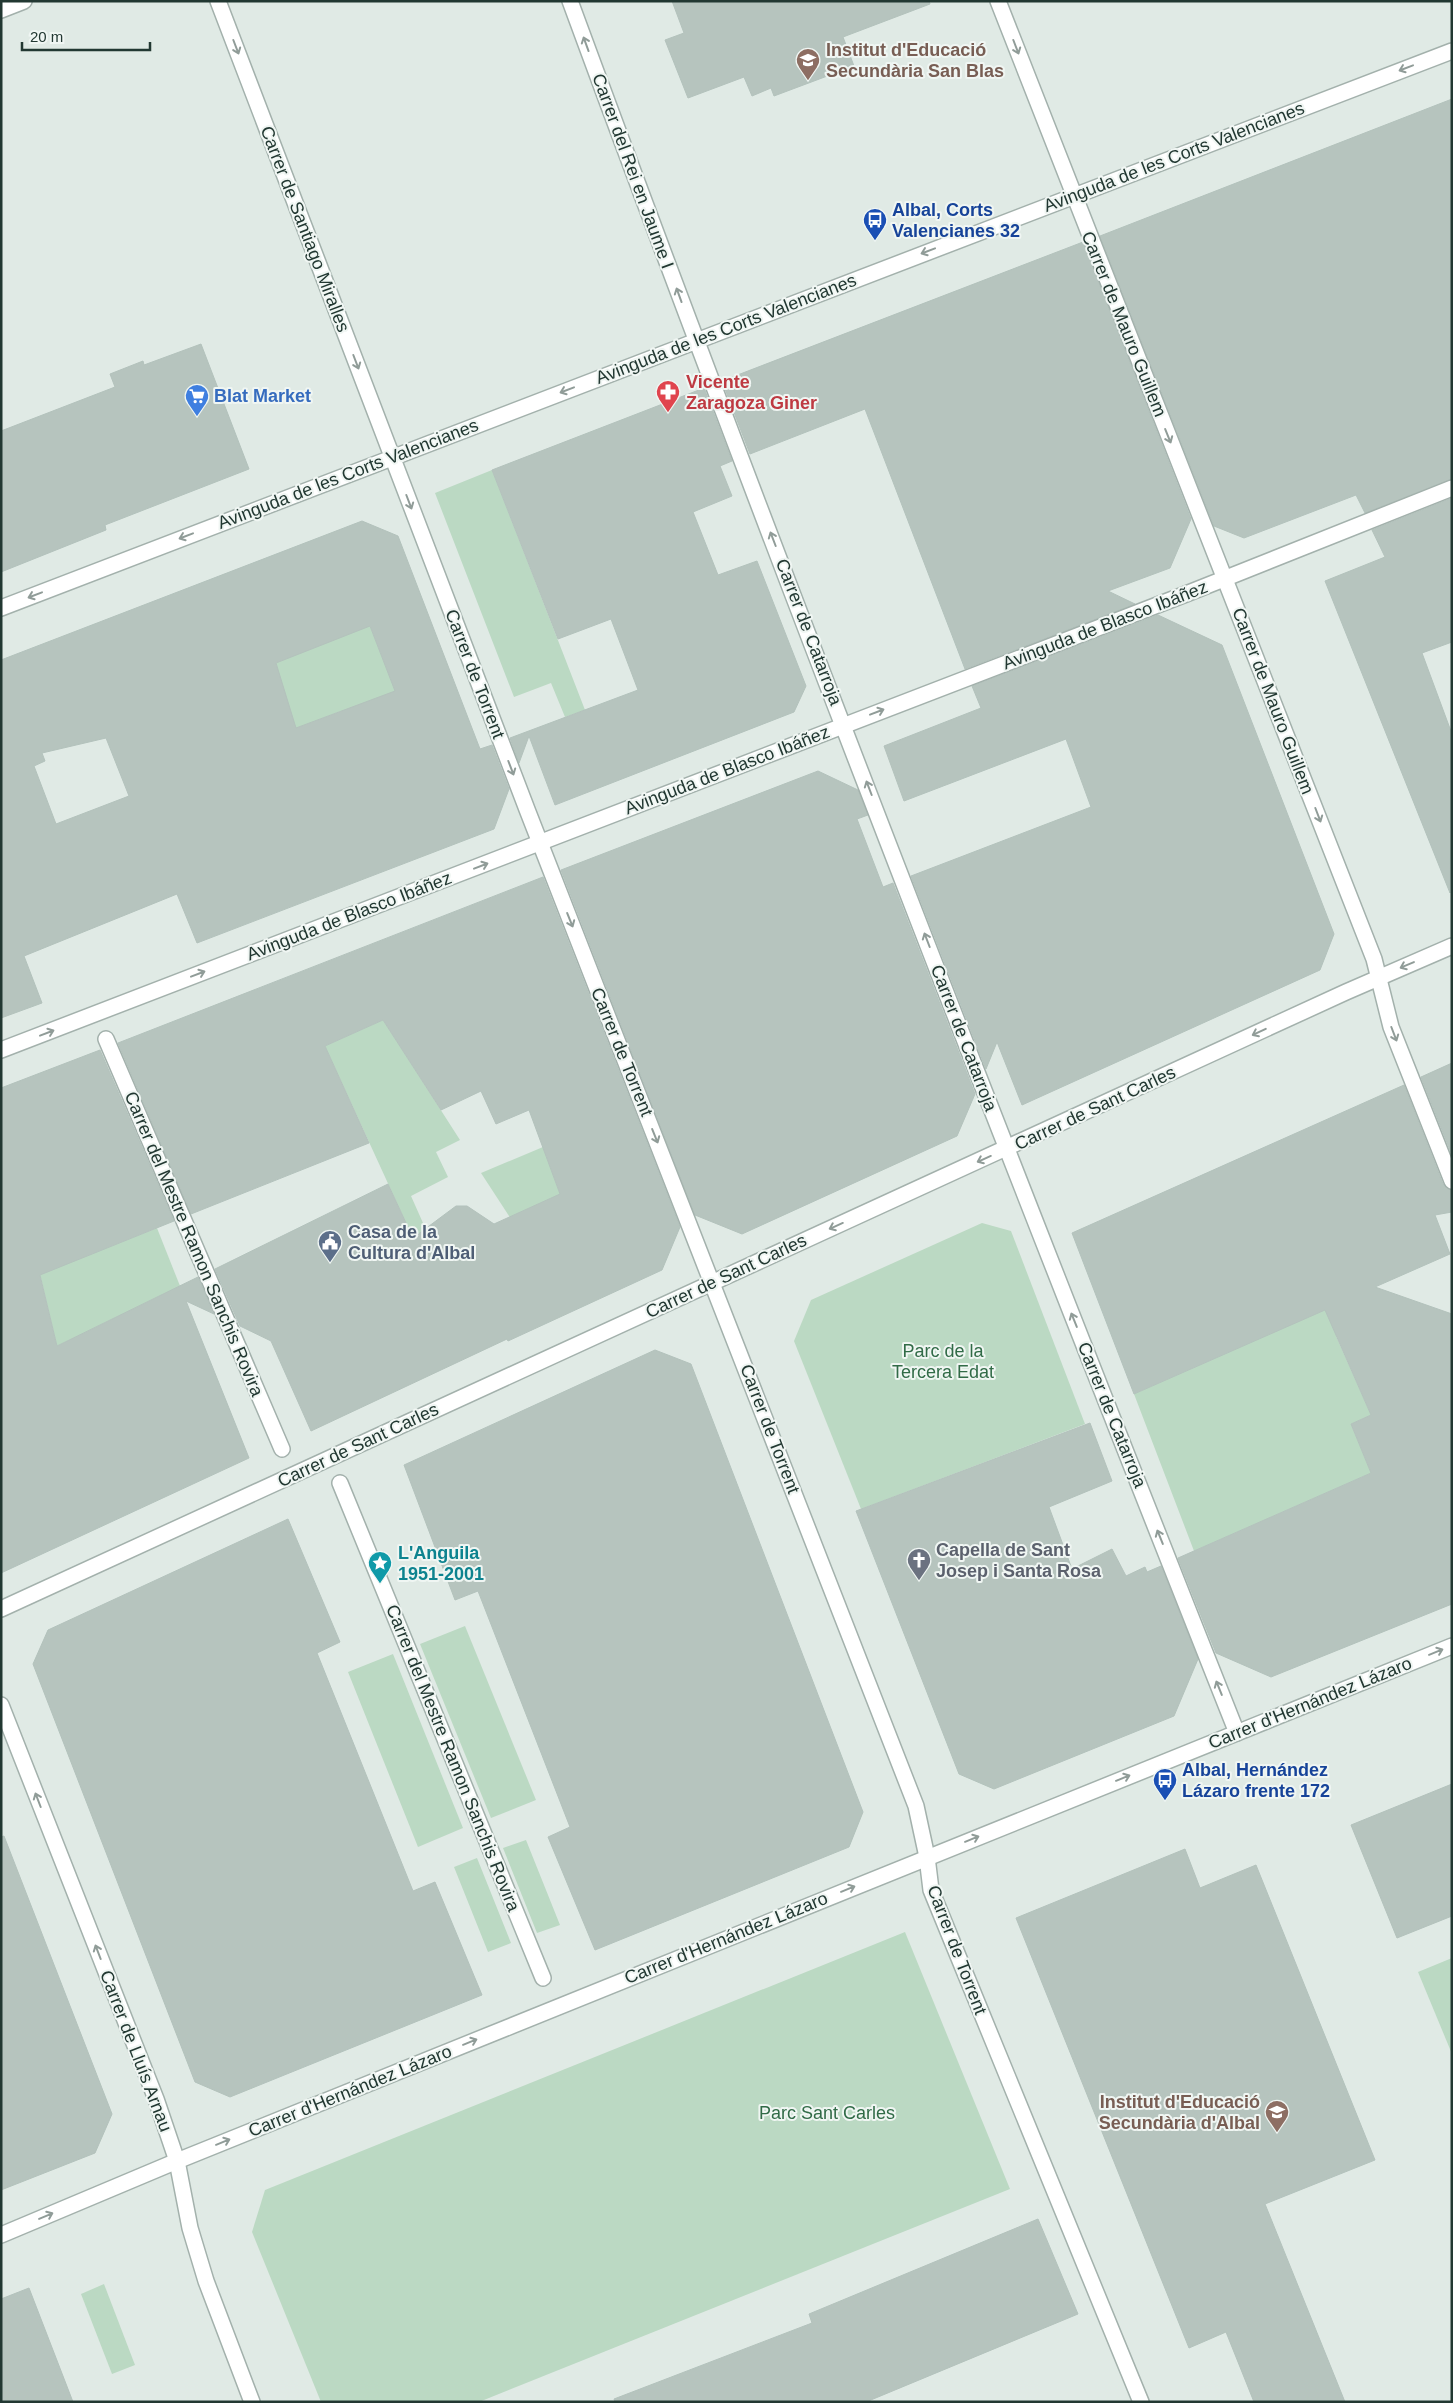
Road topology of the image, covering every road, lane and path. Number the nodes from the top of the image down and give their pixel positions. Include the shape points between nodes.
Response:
1 (24, 1) edge
2 (218, 1) edge
3 (570, 1) edge
4 (998, 1) edge
5 (1, 10) edge
6 (1452, 51) edge
7 (1074, 195) junction
8 (696, 341) junction
9 (391, 457) junction
10 (1452, 488) edge
11 (1225, 579) junction
12 (1, 608) edge
13 (844, 724) junction
14 (540, 842) junction
15 (1452, 946) edge
16 (1378, 977) junction
17 (106, 1039) dead end
18 (1, 1050) edge
19 (1007, 1149) junction
20 (1452, 1181) edge
21 (713, 1282) junction
22 (282, 1449) dead end
23 (340, 1483) dead end
24 (1, 1609) edge
25 (1452, 1646) edge
26 (1, 1705) edge
27 (1237, 1733) junction
28 (927, 1857) junction
29 (543, 1978) dead end
30 (177, 2161) junction
31 (1, 2235) edge
32 (252, 2402) edge
33 (1140, 2402) edge

1 - 5 street
2 -> 9 street, Carrer de Santiago Miralles
8 -> 3 street, Carrer del Rei en Jaume I
4 -> 7 street, Carrer de Mauro Guillem
6 -> 7 street, Avinguda de les Corts Valencianes
7 -> 8 street, Avinguda de les Corts Valencianes
7 -> 11 street, Carrer de Mauro Guillem
8 -> 9 street, Avinguda de les Corts Valencianes
13 -> 8 street, Carrer de Catarroja
9 -> 12 street, Avinguda de les Corts Valencianes
9 -> 14 street, Carrer de Torrent
10 - 11 street, Avinguda de Blasco Ibáñez
13 -> 11 street, Avinguda de Blasco Ibáñez
11 -> 16 street, Carrer de Mauro Guillem via 1374,959
13 - 14 street, Avinguda de Blasco Ibáñez
19 -> 13 street, Carrer de Catarroja
18 -> 14 street, Avinguda de Blasco Ibáñez
14 -> 21 street, Carrer de Torrent
15 -> 16 street, Carrer de Sant Carles
16 -> 19 street, Carrer de Sant Carles
16 -> 20 street, Carrer de Mauro Guillem via 1391,1027
17 - 22 street, Carrer del Mestre Ramon Sanchis Rovira
19 -> 21 street, Carrer de Sant Carles
27 -> 19 street, Carrer de Catarroja
21 - 24 street, Carrer de Sant Carles
21 - 28 street, Carrer de Torrent via 916,1806
23 - 29 street, Carrer del Mestre Ramon Sanchis Rovira
27 -> 25 street, Carrer d'Hernández Lázaro
30 -> 26 street, Carrer de Lluís Arnau via 156,2099
28 -> 27 street, Carrer d'Hernández Lázaro
30 -> 28 street, Carrer d'Hernández Lázaro
28 - 33 street, Carrer de Torrent via 931,1890
31 -> 30 street, Carrer d'Hernández Lázaro
30 - 32 street, Carrer de Lluís Arnau via 190,2228 206,2282

